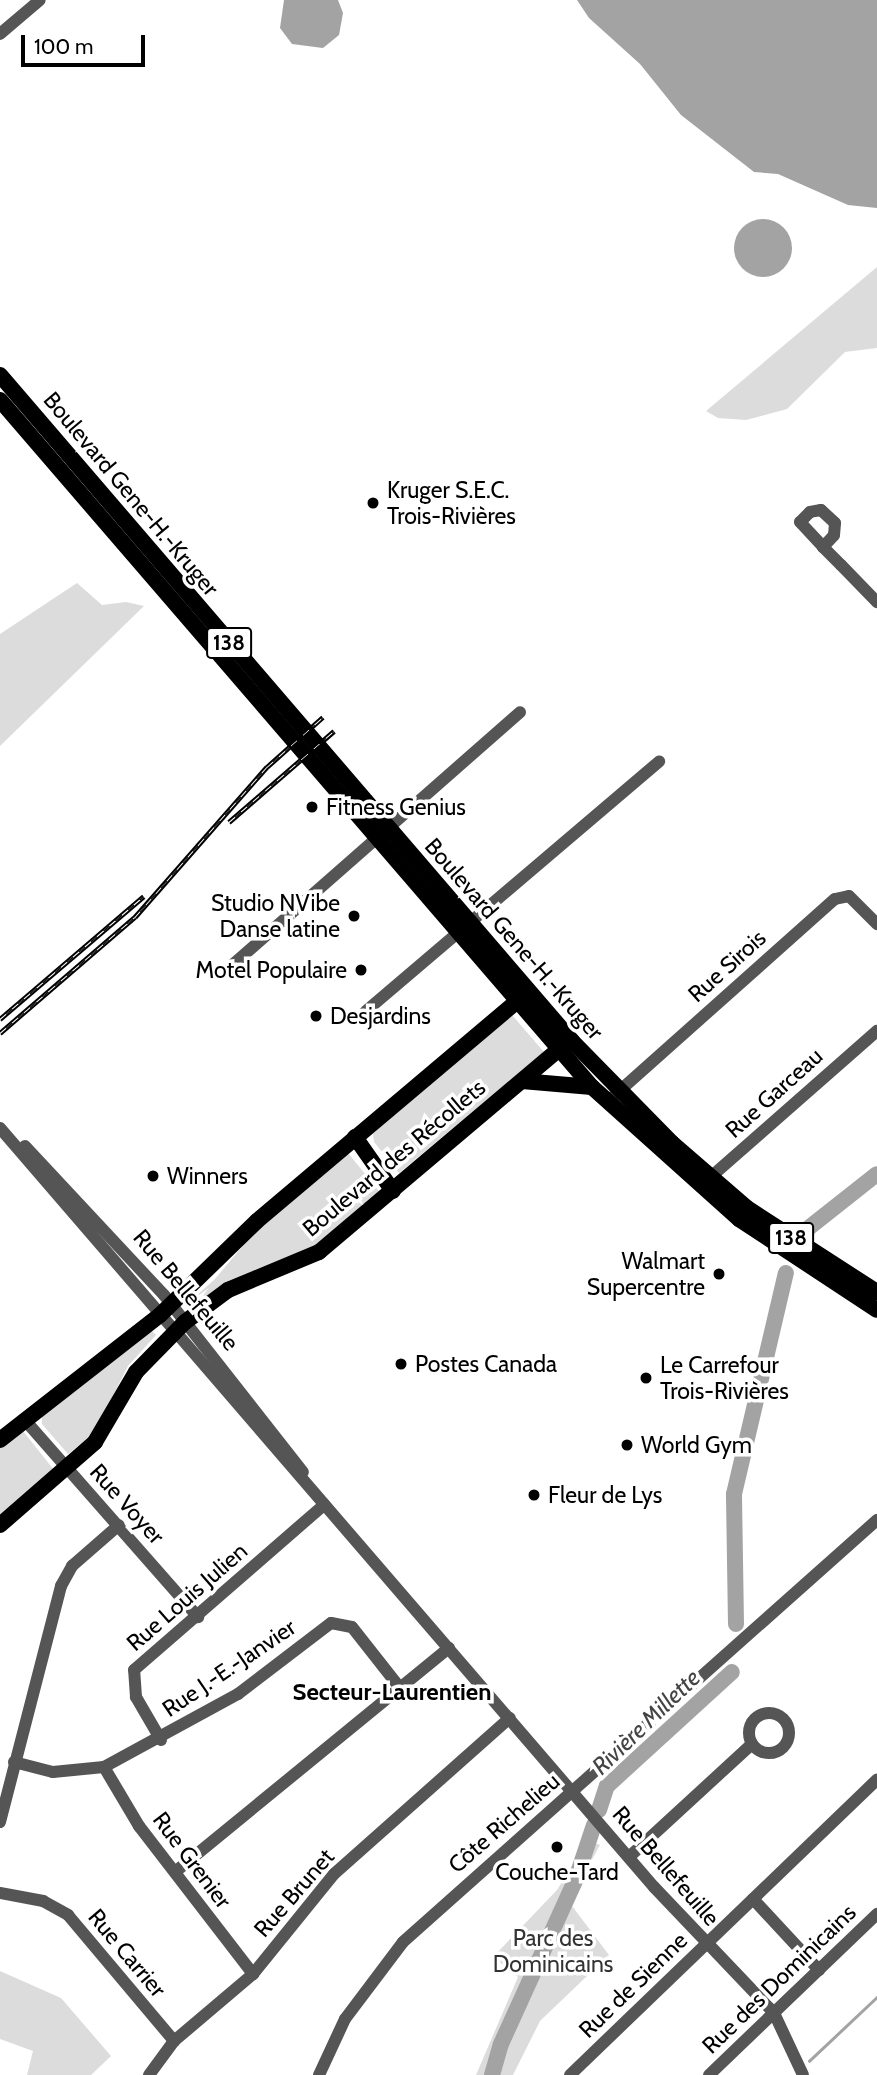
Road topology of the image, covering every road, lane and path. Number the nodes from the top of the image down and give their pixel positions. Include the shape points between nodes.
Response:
1 (40, 0) edge
2 (0, 34) edge
3 (0, 375) edge
4 (0, 400) edge
5 (823, 547) junction
6 (877, 602) edge
7 (520, 712) dead end
8 (659, 762) dead end
9 (380, 833) junction
10 (877, 924) edge
11 (465, 929) junction
12 (230, 967) dead end
13 (522, 996) junction
14 (366, 1011) dead end
15 (877, 1031) edge
16 (564, 1044) junction
17 (522, 1082) junction
18 (592, 1087) junction
19 (613, 1096) junction
20 (0, 1127) edge
21 (355, 1137) junction
22 (705, 1182) junction
23 (393, 1191) junction
24 (877, 1292) edge
25 (166, 1310) junction
26 (877, 1310) edge
27 (180, 1327) junction
28 (24, 1419) junction
29 (0, 1440) edge
30 (67, 1469) junction
31 (320, 1502) junction
32 (877, 1520) edge
33 (0, 1525) edge
34 (119, 1525) junction
35 (198, 1617) junction
36 (449, 1648) junction
37 (400, 1688) junction
38 (510, 1718) junction
39 (161, 1740) junction
40 (752, 1744) dead end
41 (14, 1762) junction
42 (104, 1766) junction
43 (877, 1780) edge
44 (574, 1791) junction
45 (0, 1822) edge
46 (629, 1857) junction
47 (175, 1872) junction
48 (0, 1893) edge
49 (753, 1899) junction
50 (877, 1914) edge
51 (706, 1944) junction
52 (819, 1970) junction
53 (253, 1974) junction
54 (774, 2013) junction
55 (174, 2041) junction
56 (581, 2064) junction
57 (149, 2075) edge
58 (319, 2075) edge
59 (570, 2075) edge
60 (591, 2075) edge
61 (709, 2075) edge
62 (803, 2075) edge

1 - 2 street
3 - 9 main road, Boulevard Gene-H.-Kruger / 138
4 - 9 main road, Boulevard Gene-H.-Kruger / 138
5 - 5 street via 834,535 835,523 821,510 810,512 800,522
5 - 6 street
7 - 9 street
8 - 11 street
9 - 11 main road, Boulevard Gene-H.-Kruger / 138
9 - 12 street
10 - 19 street, Rue Sirois via 849,896 835,899
11 - 13 main road, Boulevard Gene-H.-Kruger / 138
11 - 14 street
13 - 16 main road, Boulevard Gene-H.-Kruger / 138
13 - 21 main road, Boulevard des Récollets
15 - 22 street, Rue Garceau
16 - 17 main road, Boulevard des Récollets
16 - 18 main road, Boulevard Gene-H.-Kruger / 138
16 - 19 main road, Boulevard Gene-H.-Kruger / 138
17 - 18 main road
17 - 23 main road, Boulevard des Récollets
18 - 19 main road, Boulevard Gene-H.-Kruger / 138
19 - 22 main road, Boulevard Gene-H.-Kruger / 138
20 - 25 street, Rue Bellefeuille
21 - 23 main road
21 - 25 main road, Boulevard des Récollets via 257,1221
22 - 24 main road, Boulevard Gene-H.-Kruger / 138
22 - 26 main road, Boulevard Gene-H.-Kruger / 138 via 811,1270
23 - 27 main road, Boulevard des Récollets via 315,1255 228,1290
25 - 27 street, Rue Bellefeuille
25 - 28 main road, Boulevard des Récollets
27 - 30 main road, Boulevard des Récollets via 136,1372 100,1437
27 - 31 street, Rue Bellefeuille
28 - 29 main road, Boulevard des Récollets
28 - 30 street, Rue Voyer
30 - 33 main road, Boulevard des Récollets
30 - 34 street, Rue Voyer
31 - 35 street, Rue Louis Julien
31 - 36 street, Rue Bellefeuille
32 - 44 street, Côte Richelieu
34 - 35 street, Rue Voyer
34 - 41 street via 72,1566 61,1586
35 - 39 street, Rue Louis Julien via 134,1670 136,1697
36 - 37 street
36 - 38 street, Rue Bellefeuille
37 - 39 street, Rue J.-E.-Janvier via 352,1627 331,1623 238,1694
37 - 47 street
38 - 44 street, Rue Bellefeuille
38 - 53 street, Rue Brunet via 334,1874
39 - 42 street, Rue J.-E.-Janvier
40 - 46 street
41 - 42 street, Rue J.-E.-Janvier via 54,1772
41 - 45 street
42 - 47 street, Rue Grenier via 139,1826
43 - 49 street, Rue de Sienne
44 - 46 street, Rue Bellefeuille
44 - 58 street, Côte Richelieu via 403,1942 345,2019
46 - 51 street, Rue Bellefeuille
47 - 53 street, Rue Grenier
48 - 55 street, Rue Carrier via 43,1900 68,1915
49 - 51 street, Rue de Sienne
49 - 52 street
50 - 52 street, Rue des Dominicains
51 - 54 street, Rue Bellefeuille
51 - 56 street, Rue de Sienne
52 - 54 street, Rue des Dominicains
53 - 55 street, Rue Brunet
54 - 61 street, Rue des Dominicains
54 - 62 street, Rue Bellefeuille
55 - 57 street, Rue Brunet
56 - 59 street, Rue de Sienne
56 - 60 street

